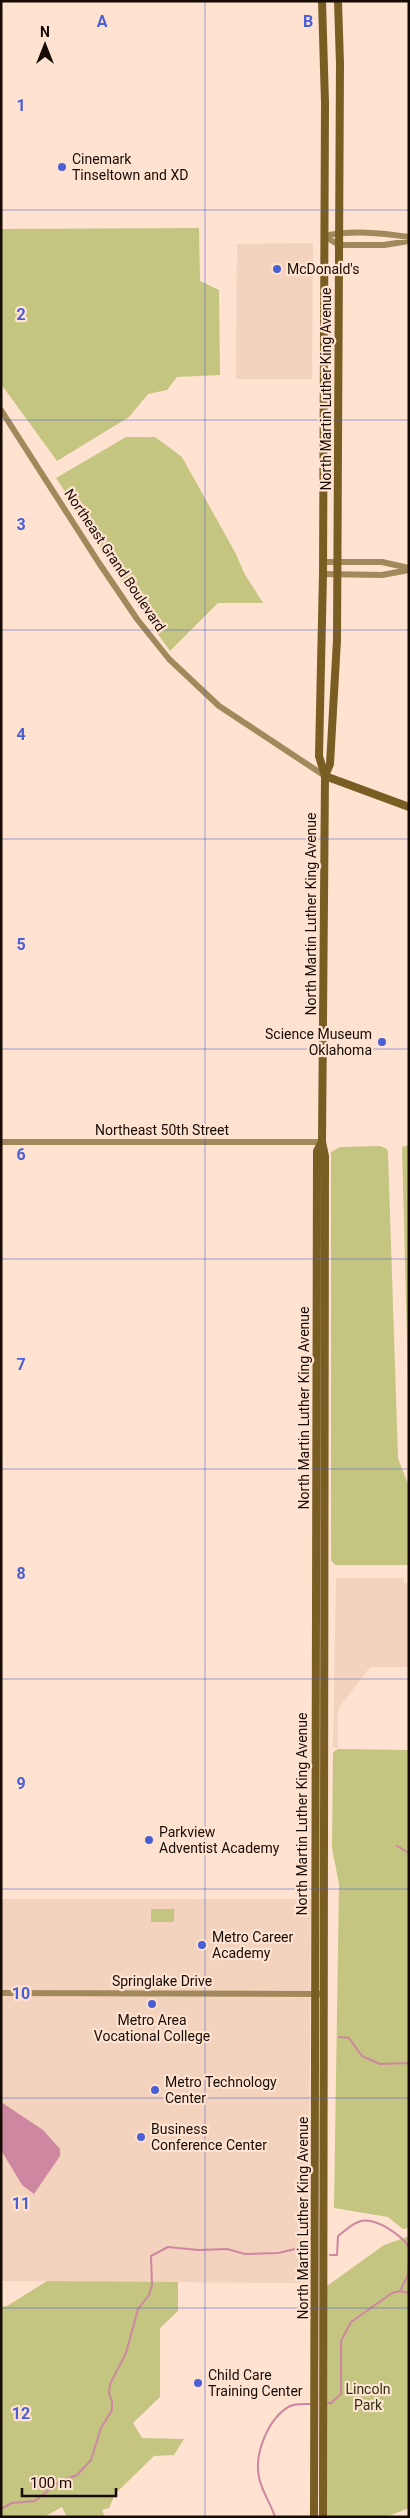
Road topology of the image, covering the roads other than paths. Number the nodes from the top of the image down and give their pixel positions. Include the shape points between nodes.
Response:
1 (322, 1) edge
2 (338, 1) edge
3 (339, 232) junction
4 (324, 236) junction
5 (409, 239) edge
6 (339, 245) junction
7 (1, 410) edge
8 (323, 562) junction
9 (338, 562) junction
10 (409, 569) edge
11 (323, 574) junction
12 (338, 574) junction
13 (325, 776) junction
14 (409, 807) edge
15 (1, 1142) edge
16 (322, 1142) junction
17 (1, 1993) edge
18 (320, 1994) junction
19 (314, 2517) edge
20 (323, 2517) edge

1 - 4 main road, North Martin Luther King Avenue via 325,59
2 - 3 main road, North Martin Luther King Avenue
3 - 4 street
3 - 5 street via 383,233
3 - 6 main road, North Martin Luther King Avenue
4 - 6 street
4 - 8 main road, North Martin Luther King Avenue
5 - 6 street via 384,245
6 - 9 main road, North Martin Luther King Avenue
7 - 13 street, Northeast Grand Boulevard via 137,620 169,658 219,706
8 - 9 street
8 - 11 main road, North Martin Luther King Avenue
9 - 10 street via 382,562
9 - 12 main road, North Martin Luther King Avenue
10 - 12 street via 382,575
11 - 12 street
11 - 13 main road, North Martin Luther King Avenue via 319,756
12 - 13 main road, North Martin Luther King Avenue via 330,764
13 - 14 main road
13 - 16 main road, North Martin Luther King Avenue
15 - 16 street, Northeast 50th Street
16 - 18 main road, North Martin Luther King Avenue via 325,1156
17 - 18 street, Springlake Drive
18 - 19 main road, North Martin Luther King Avenue
18 - 20 main road, North Martin Luther King Avenue

